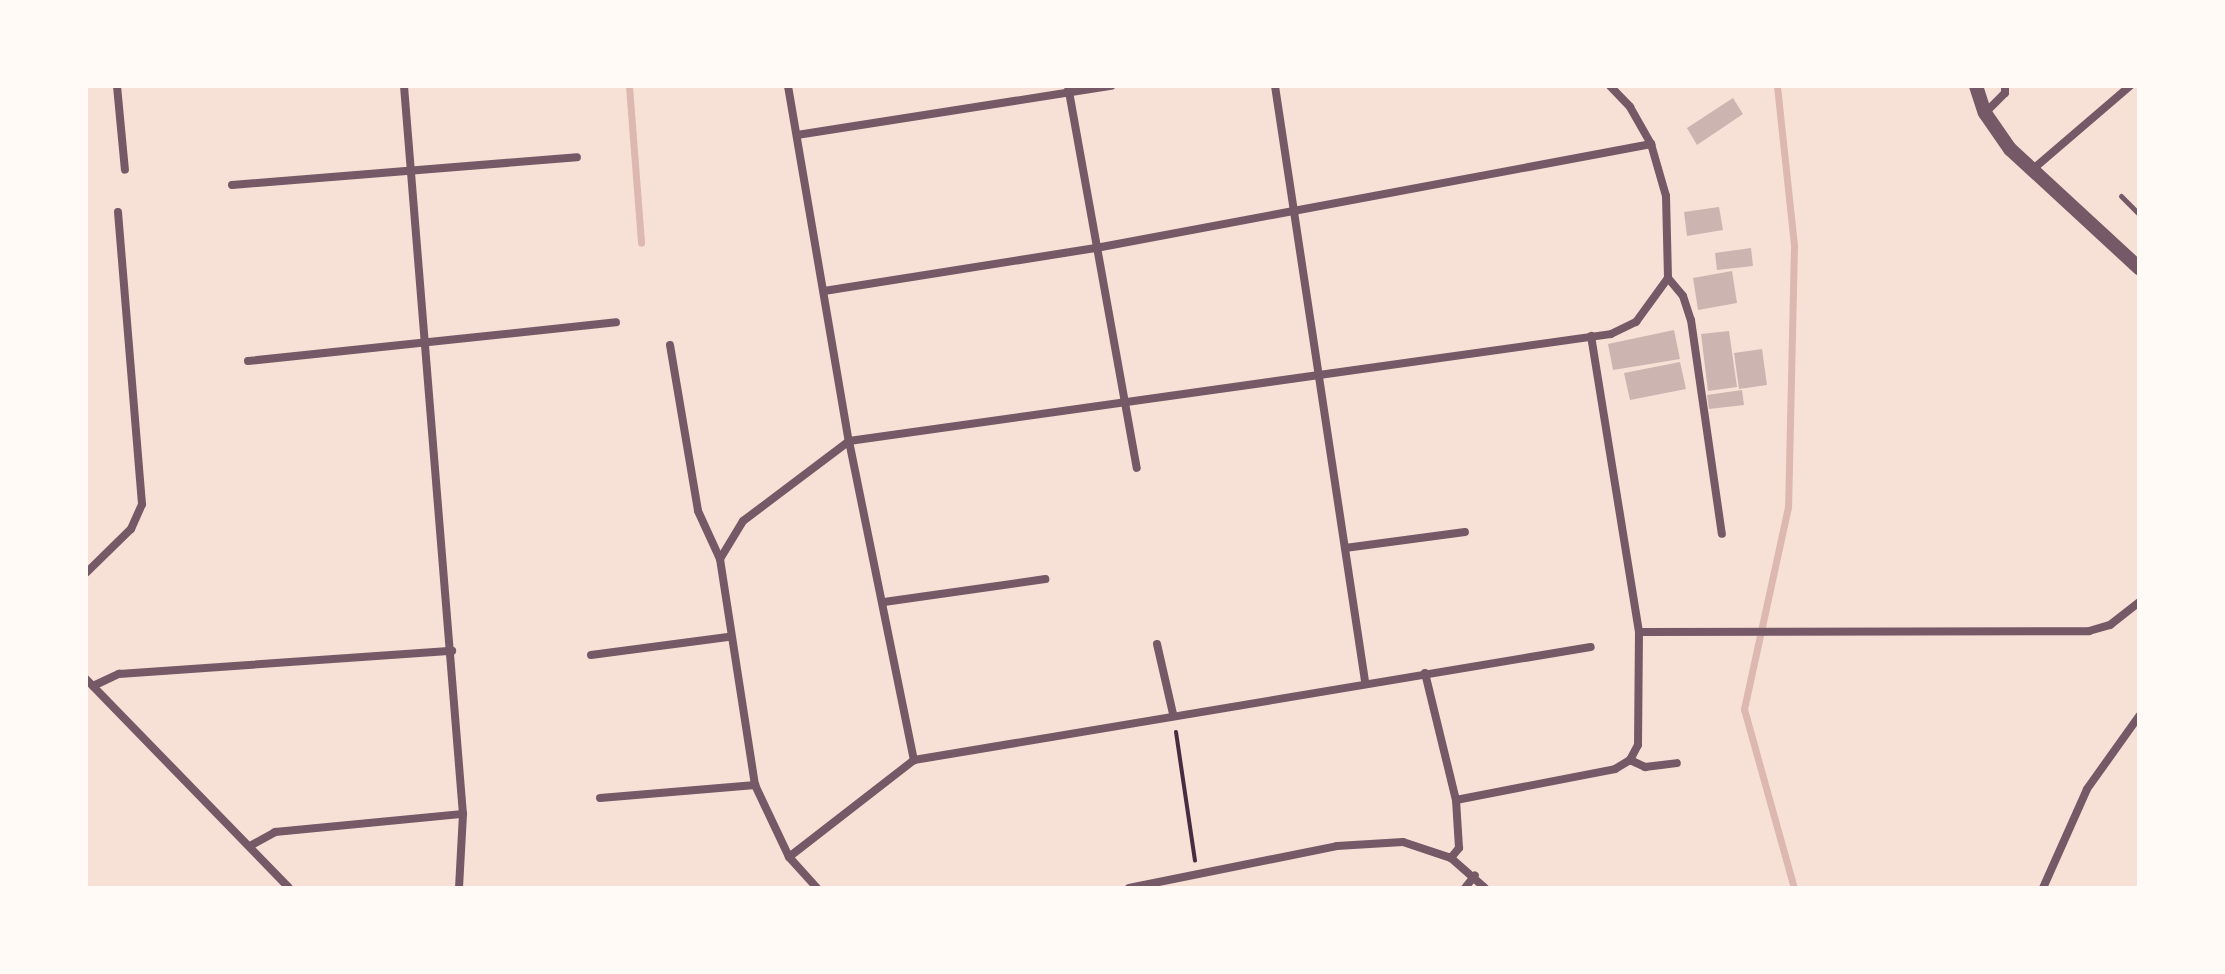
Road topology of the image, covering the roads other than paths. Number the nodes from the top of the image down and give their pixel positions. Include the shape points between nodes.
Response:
1 (117, 86) edge
2 (404, 86) edge
3 (788, 86) edge
4 (1111, 86) edge
5 (1275, 86) edge
6 (1610, 86) edge
7 (1976, 86) edge
8 (2005, 86) edge
9 (2130, 86) edge
10 (1068, 89) edge
11 (1985, 113) junction
12 (797, 135) junction
13 (1651, 144) junction
14 (577, 157) dead end
15 (125, 170) dead end
16 (2032, 170) junction
17 (411, 171) junction
18 (232, 185) dead end
19 (2121, 196) dead end
20 (1293, 208) junction
21 (118, 212) dead end
22 (2139, 214) edge
23 (1096, 248) junction
24 (2139, 268) edge
25 (1668, 278) junction
26 (824, 291) junction
27 (616, 322) dead end
28 (1591, 336) junction
29 (427, 341) junction
30 (670, 345) dead end
31 (248, 361) dead end
32 (1317, 372) junction
33 (1124, 401) junction
34 (849, 441) junction
35 (1137, 468) dead end
36 (1465, 532) dead end
37 (1722, 534) dead end
38 (1345, 548) junction
39 (720, 559) junction
40 (86, 573) edge
41 (1045, 579) dead end
42 (884, 602) junction
43 (2139, 602) edge
44 (1639, 632) junction
45 (728, 637) junction
46 (1157, 644) dead end
47 (1591, 647) dead end
48 (452, 651) junction
49 (591, 655) dead end
50 (1425, 673) junction
51 (86, 679) edge
52 (1365, 681) junction
53 (93, 686) junction
54 (1173, 714) junction
55 (2139, 716) edge
56 (914, 760) junction
57 (1630, 760) junction
58 (1677, 763) dead end
59 (755, 785) junction
60 (600, 798) dead end
61 (1456, 800) junction
62 (463, 814) junction
63 (250, 846) junction
64 (789, 857) junction
65 (1451, 858) junction
66 (1475, 875) junction
67 (810, 887) edge
68 (289, 888) edge
69 (459, 888) edge
70 (1129, 888) edge
71 (1465, 888) edge
72 (1485, 888) edge
73 (2043, 888) edge

1 - 15 street
2 - 17 street
3 - 12 street
4 - 10 street
5 - 20 street
6 - 13 street via 1630,107
7 - 11 street
8 - 11 street via 2005,93
9 - 16 street
10 - 12 street
10 - 23 street
11 - 16 street
12 - 26 street
13 - 20 street
13 - 25 street via 1666,196
14 - 17 street
16 - 24 street
17 - 18 street
17 - 29 street
19 - 22 lane
20 - 23 street
20 - 32 street
21 - 40 street via 142,504 131,529
23 - 26 street
23 - 33 street
25 - 28 street via 1636,322
25 - 37 street via 1683,296 1691,320
26 - 34 street
27 - 29 street
28 - 32 street
28 - 44 street
29 - 31 street
29 - 48 street
30 - 39 street via 698,511
32 - 33 street
32 - 38 street
33 - 34 street
33 - 35 street
34 - 39 street via 743,521
34 - 42 street
36 - 38 street
38 - 52 street
39 - 45 street
41 - 42 street
42 - 56 street
43 - 44 street via 2110,625 2089,631
44 - 57 street via 1638,745
45 - 49 street
45 - 59 street
46 - 54 street
47 - 50 street
48 - 53 street via 119,674
48 - 62 street
50 - 52 street
50 - 61 street
51 - 53 street
52 - 54 street
53 - 63 street
54 - 56 street
55 - 73 street via 2087,789
56 - 64 street
57 - 58 street via 1645,767
57 - 61 street via 1615,769
59 - 60 street
59 - 64 street
61 - 65 street via 1459,848
62 - 63 street via 275,832
62 - 69 street
63 - 68 street
64 - 67 street
65 - 66 street
65 - 70 street via 1390,843 1337,846
66 - 71 street
66 - 72 street

